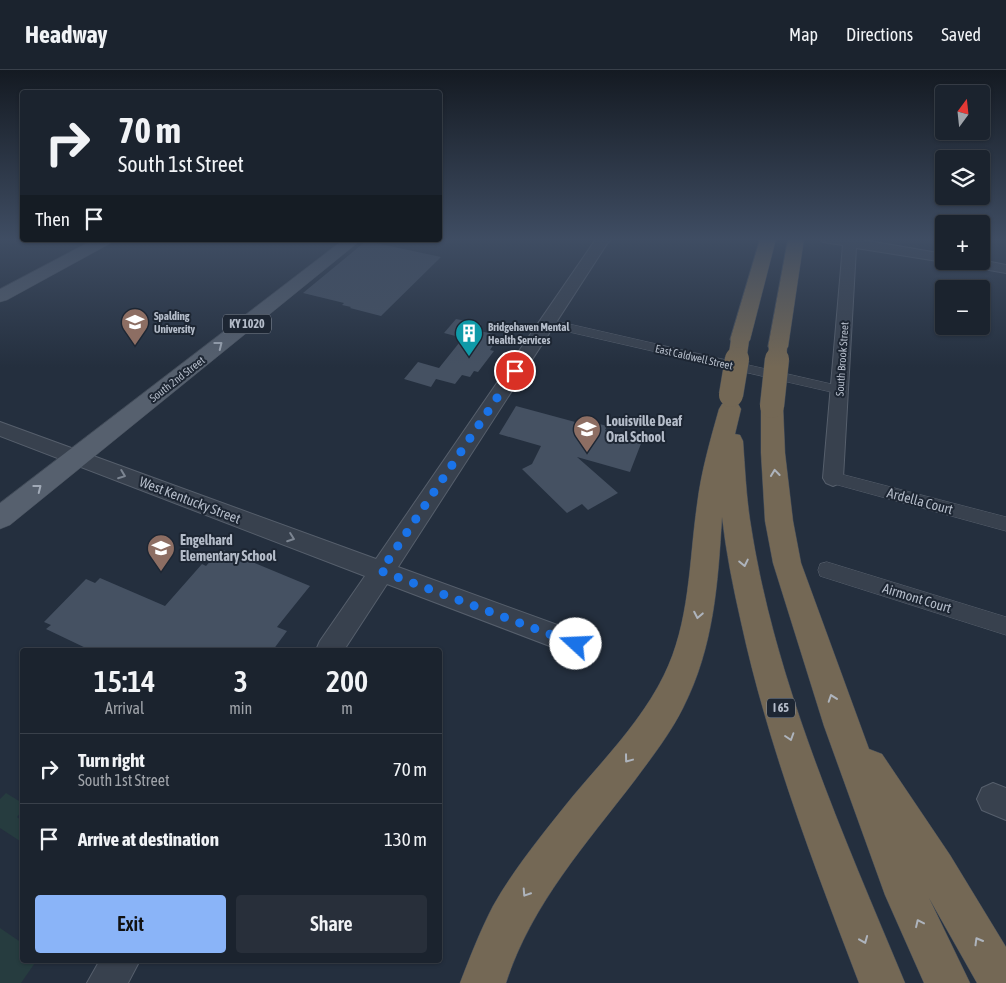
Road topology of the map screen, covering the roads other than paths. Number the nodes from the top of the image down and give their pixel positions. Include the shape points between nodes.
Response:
1 (27, 282) edge
2 (300, 282) edge
3 (575, 282) edge
4 (756, 282) edge
5 (789, 282) edge
6 (847, 282) edge
7 (0, 296) edge
8 (547, 323) junction
9 (840, 390) junction
10 (0, 428) edge
11 (76, 458) junction
12 (833, 478) joint
13 (723, 514) junction
14 (0, 518) edge
15 (1006, 524) edge
16 (827, 570) dead end
17 (381, 571) junction
18 (1006, 626) edge
19 (576, 644) dead end
20 (329, 648) edge
21 (885, 810) junction
22 (120, 963) edge
23 (106, 983) edge
24 (482, 983) edge
25 (882, 983) edge
26 (947, 983) edge
27 (1002, 983) edge

1 - 7 main road
11 -> 2 main road, South 2nd Street / KY 1020
3 - 8 street
4 - 13 highway, I 65, bridge via 740,340 730,402
21 -> 5 highway, bridge via 842,726 786,563 779,521 772,406
6 - 9 street, South Brook Street
8 - 9 street, East Caldwell Street
8 - 17 street
9 - 12 street, South Brook Street
10 - 11 street, West Kentucky Street
14 -> 11 main road, South 2nd Street / KY 1020
11 -> 17 street, West Kentucky Street
12 - 15 street, Ardella Court
13 -> 24 highway via 694,636 677,685 648,732 534,881 509,921
13 -> 25 highway, I 65 via 743,557 763,645 798,759
16 - 18 street, Airmont Court
17 - 19 street, West Kentucky Street
17 - 20 street
26 -> 21 highway via 906,895
27 -> 21 highway via 936,869
22 - 23 street

